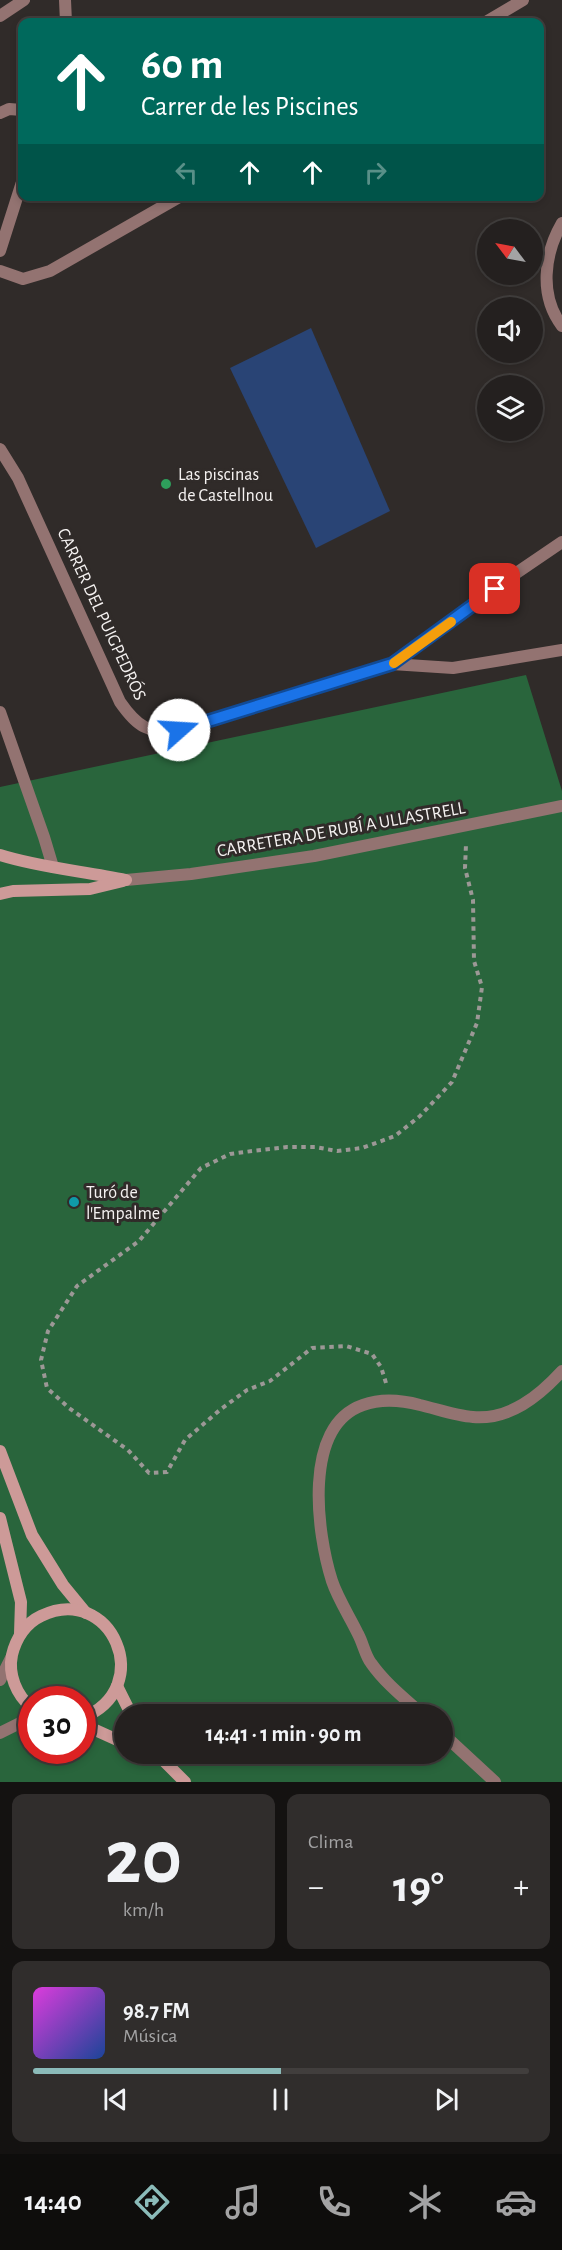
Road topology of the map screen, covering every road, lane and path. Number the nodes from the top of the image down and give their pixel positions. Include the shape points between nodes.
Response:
1 (24, 0) edge
2 (65, 0) edge
3 (523, 0) edge
4 (0, 16) edge
5 (66, 18) edge
6 (493, 18) edge
7 (18, 110) edge
8 (0, 113) edge
9 (18, 194) edge
10 (172, 201) edge
11 (562, 223) edge
12 (0, 250) edge
13 (0, 271) edge
14 (562, 326) edge
15 (0, 449) edge
16 (562, 542) edge
17 (562, 650) edge
18 (392, 664) junction
19 (0, 712) edge
20 (562, 806) edge
21 (467, 825) junction
22 (0, 855) edge
23 (52, 867) junction
24 (126, 880) junction
25 (54, 890) junction
26 (0, 894) edge
27 (562, 1371) edge
28 (390, 1400) junction
29 (0, 1451) edge
30 (0, 1518) edge
31 (86, 1613) junction
32 (20, 1634) junction
33 (11, 1658) junction
34 (0, 1680) edge
35 (117, 1686) junction
36 (18, 1692) edge
37 (126, 1704) edge
38 (411, 1704) edge
39 (96, 1712) edge
40 (18, 1724) edge
41 (96, 1730) edge
42 (0, 1734) edge
43 (114, 1738) edge
44 (453, 1743) edge
45 (166, 1764) edge
46 (185, 1782) edge
47 (495, 1782) edge

1 - 4 street
2 - 5 street
3 - 6 street
7 - 8 street
9 - 12 street
10 - 13 street via 50,271 23,279
11 - 14 street via 548,253 546,278 551,307
15 - 18 street, CARRER DEL PUIGPEDRÓS via 18,478 120,702 144,728 179,730
16 - 18 street
17 - 18 street, CARRER DEL PUIGPEDRÓS via 453,668
19 - 23 street
20 - 21 street, CARRETERA DE RUBÍ A ULLASTRELL
21 - 24 street, CARRETERA DE RUBÍ A ULLASTRELL via 314,856
21 - 28 path via 465,868 473,900 474,961 482,987 477,1023 452,1082 395,1136 362,1148 337,1151 287,1147 252,1151 230,1154 201,1168 140,1241 77,1286 48,1331 41,1360 47,1388 129,1450 149,1473 167,1472 185,1440 212,1416 312,1348 346,1346 372,1354 381,1367
22 - 23 main road
23 - 24 main road
23 - 25 main road
24 - 25 main road via 90,889
25 - 26 main road
27 - 28 street via 542,1393 495,1416 473,1418
28 - 38 street via 360,1405 330,1433 318,1499 321,1537 333,1583 369,1661
29 - 31 main road via 32,1535
30 - 32 main road via 21,1602
31 - 32 main road via 61,1609 49,1612 28,1624
31 - 35 main road via 106,1626 119,1648 122,1672
32 - 33 main road
33 - 34 street
33 - 36 main road
35 - 37 main road
35 - 39 main road
40 - 42 street
41 - 43 main road
44 - 47 street
45 - 46 main road

